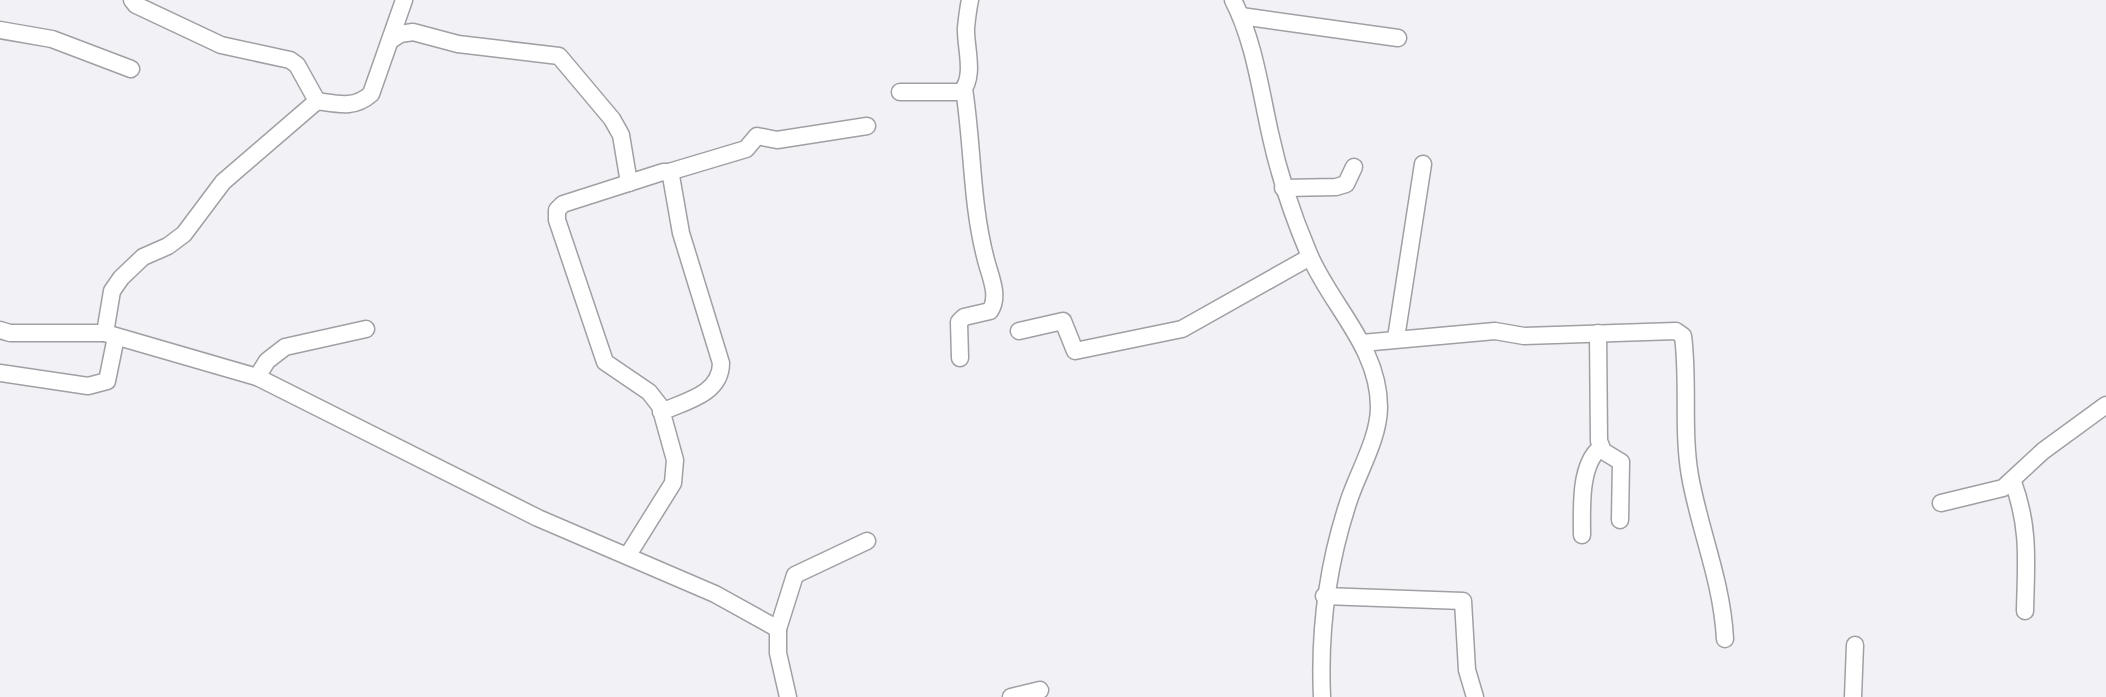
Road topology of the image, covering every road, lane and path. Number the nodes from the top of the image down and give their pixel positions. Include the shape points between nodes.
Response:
1 (132, 0) edge
2 (404, 0) edge
3 (970, 0) edge
4 (1233, 0) edge
5 (1241, 16) junction
6 (0, 30) edge
7 (1398, 38) dead end
8 (391, 40) junction
9 (131, 69) dead end
10 (964, 89) junction
11 (900, 92) dead end
12 (317, 101) junction
13 (867, 125) dead end
14 (1423, 164) dead end
15 (1354, 167) dead end
16 (669, 172) junction
17 (629, 183) junction
18 (1283, 188) junction
19 (1310, 257) junction
20 (366, 329) dead end
21 (0, 330) edge
22 (1019, 331) dead end
23 (1598, 333) junction
24 (111, 335) junction
25 (1396, 338) junction
26 (1362, 343) junction
27 (960, 358) dead end
28 (0, 373) edge
29 (257, 377) junction
30 (2106, 405) edge
31 (661, 412) junction
32 (1600, 447) junction
33 (2013, 482) junction
34 (1941, 503) dead end
35 (1620, 520) dead end
36 (1582, 535) dead end
37 (867, 541) dead end
38 (628, 555) junction
39 (1324, 596) junction
40 (2025, 611) dead end
41 (778, 629) junction
42 (1726, 639) dead end
43 (1856, 645) dead end
44 (1040, 690) dead end
45 (788, 697) edge
46 (1011, 697) edge
47 (1322, 697) edge
48 (1475, 697) edge
49 (1853, 697) edge

1 - 12 street via 221,45 290,60
2 - 8 street
3 - 10 street
4 - 5 street
5 - 7 street
5 - 18 street
6 - 9 street via 52,39
8 - 12 street via 371,94 347,106
8 - 17 street via 413,32 470,46 559,56 621,135
10 - 11 street
10 - 27 street via 973,142 976,212 995,297 990,311 959,322
12 - 24 street via 223,182 184,234 143,257 121,278 111,291
13 - 16 street via 776,140 757,136 746,149
14 - 25 street
15 - 18 street via 1346,184 1336,187
16 - 17 street
16 - 31 street via 681,233 720,354 721,374 701,395
17 - 31 street via 563,204 557,220 606,362 649,391
18 - 19 street
19 - 22 street via 1182,329 1074,351 1063,321
19 - 26 street
20 - 29 street via 285,347 267,360
21 - 24 street
23 - 25 street via 1524,336 1495,331
23 - 32 street
23 - 42 street via 1676,331 1683,336 1689,472 1700,527 1723,599
24 - 28 street via 112,368 107,381 100,384
24 - 29 street
25 - 26 street
26 - 39 street via 1379,408 1335,544
29 - 38 street via 538,518
30 - 33 street via 2043,451
31 - 38 street via 676,473
32 - 35 street via 1621,462
32 - 36 street via 1591,455 1587,474
33 - 34 street
33 - 40 street via 2027,531
37 - 41 street via 795,575
38 - 41 street via 715,594
39 - 47 street
39 - 48 street via 1463,601 1467,670
41 - 45 street
43 - 49 street
44 - 46 street

